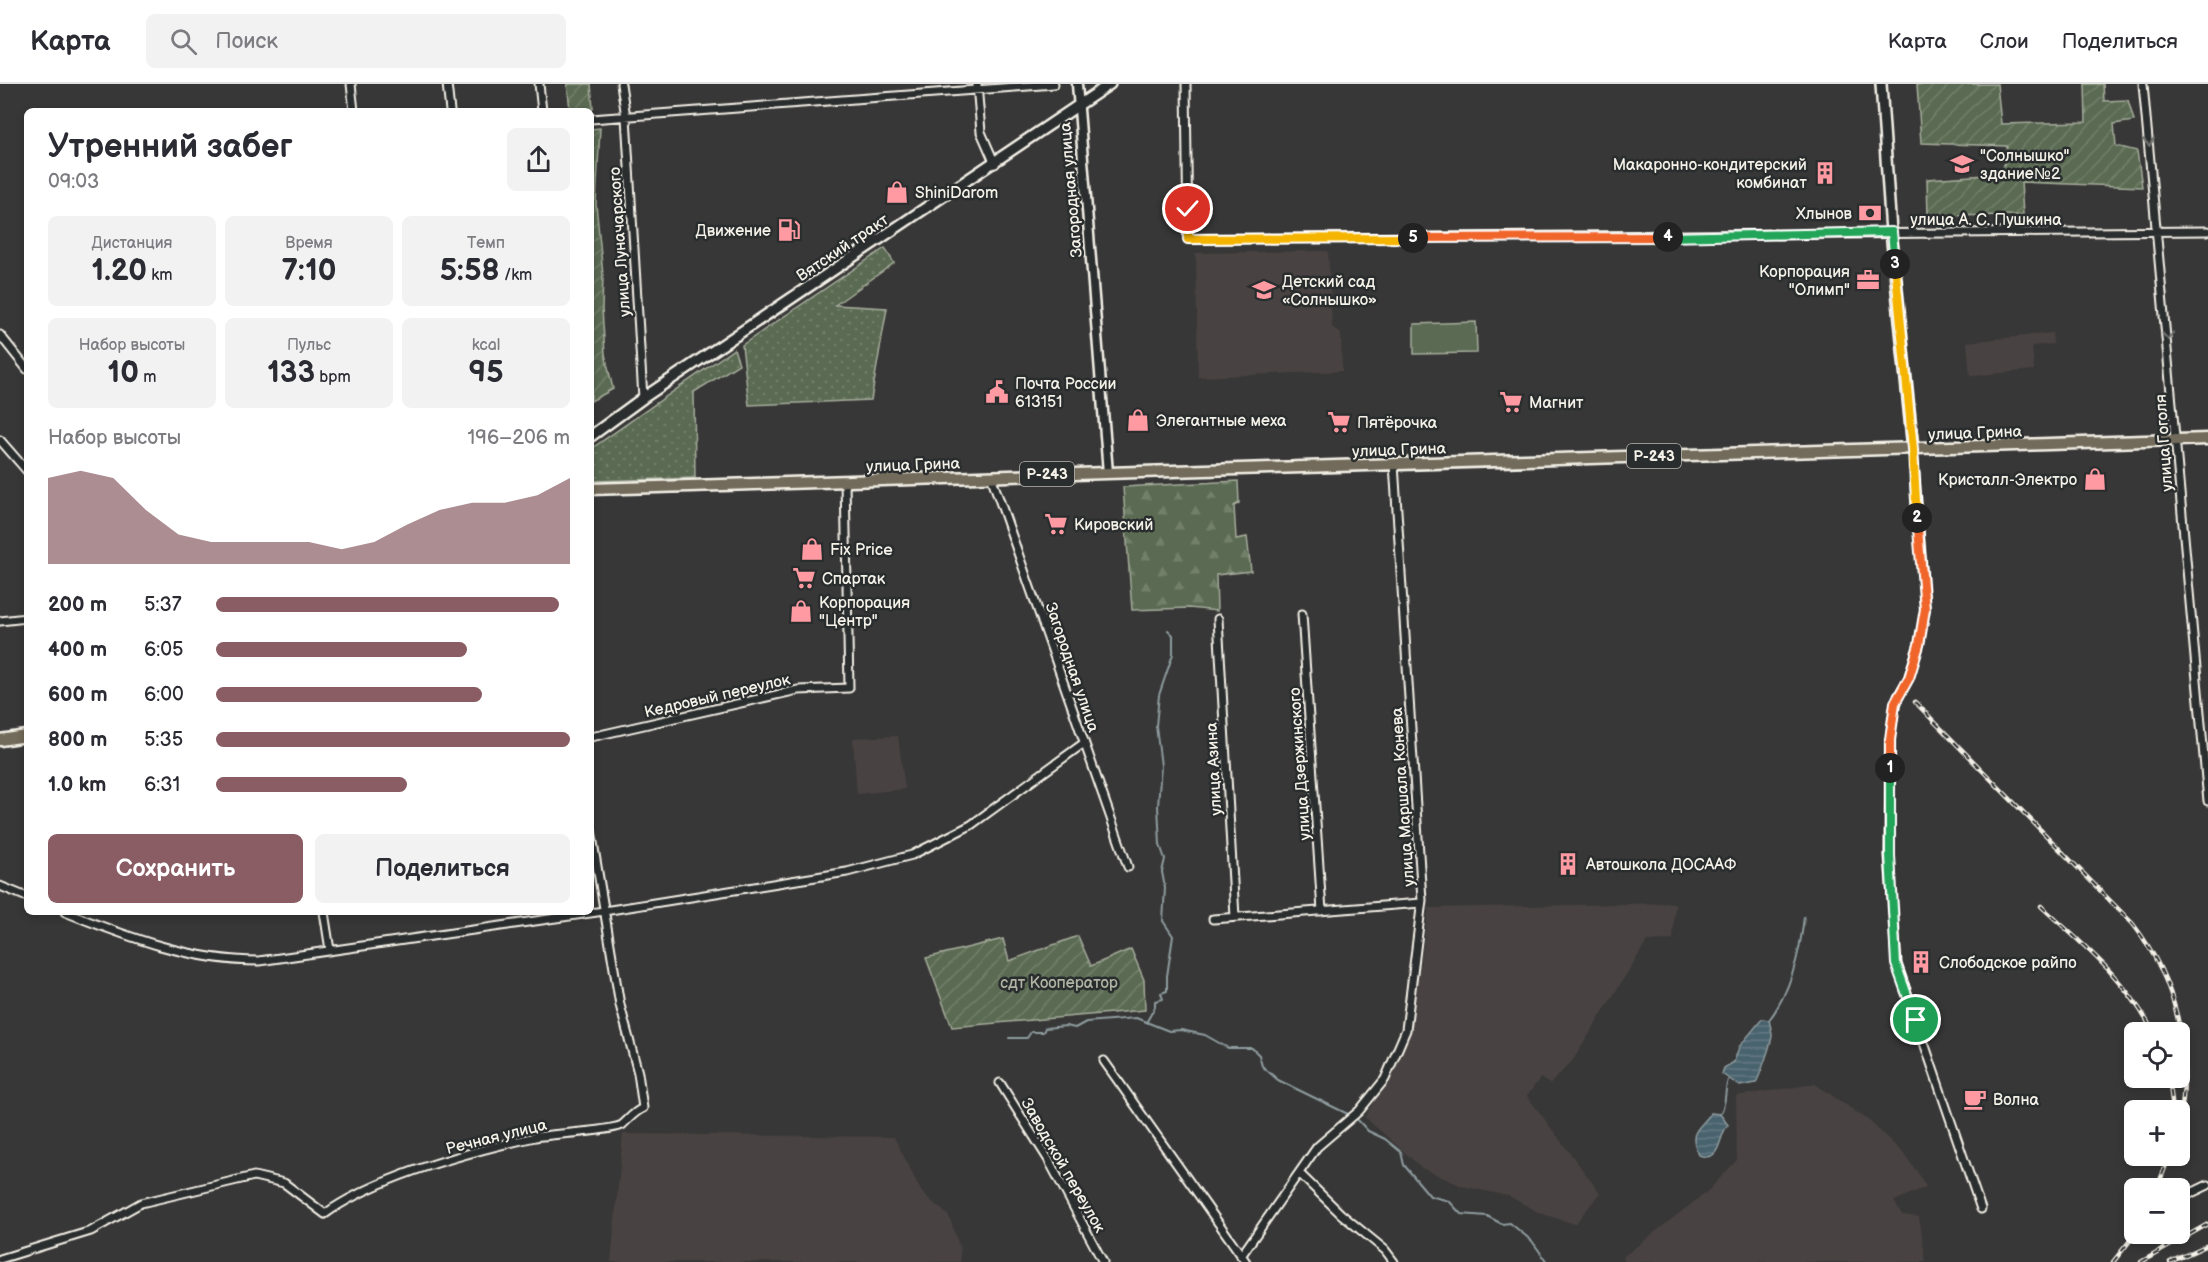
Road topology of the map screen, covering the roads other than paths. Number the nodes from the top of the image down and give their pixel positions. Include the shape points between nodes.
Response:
1 (351, 84) edge
2 (447, 84) edge
3 (540, 84) edge
4 (621, 84) edge
5 (1054, 84) edge
6 (1077, 84) edge
7 (1110, 84) edge
8 (1186, 84) edge
9 (1881, 84) edge
10 (2143, 84) edge
11 (977, 86) edge
12 (1078, 107) junction
13 (354, 108) edge
14 (450, 108) edge
15 (542, 108) edge
16 (626, 117) junction
17 (594, 119) edge
18 (995, 164) junction
19 (2208, 231) edge
20 (1892, 232) junction
21 (2158, 232) junction
22 (0, 335) edge
23 (24, 365) edge
24 (643, 398) junction
25 (594, 434) edge
26 (2208, 439) edge
27 (0, 440) edge
28 (2175, 440) junction
29 (1913, 449) junction
30 (1394, 464) junction
31 (24, 468) edge
32 (1108, 472) junction
33 (992, 476) junction
34 (845, 481) junction
35 (594, 489) edge
36 (1302, 614) dead end
37 (24, 618) edge
38 (1218, 619) dead end
39 (0, 621) edge
40 (594, 736) edge
41 (24, 737) edge
42 (0, 741) edge
43 (1084, 743) junction
44 (2208, 801) edge
45 (594, 849) edge
46 (1128, 867) dead end
47 (0, 886) edge
48 (24, 896) edge
49 (1421, 903) junction
50 (604, 911) junction
51 (1322, 911) junction
52 (594, 912) edge
53 (73, 915) edge
54 (324, 915) edge
55 (576, 915) edge
56 (1235, 917) junction
57 (1214, 919) dead end
58 (330, 950) junction
59 (1104, 1061) dead end
60 (1000, 1083) dead end
61 (1299, 1173) junction
62 (2208, 1185) edge
63 (2190, 1194) edge
64 (1981, 1209) dead end
65 (0, 1259) edge
66 (1244, 1259) edge
67 (1103, 1262) edge
68 (1394, 1262) edge

1 - 13 street
2 - 14 street
3 - 15 street
4 - 16 street, улица Луначарского
5 - 11 street
6 - 12 street, Загородная улица
7 - 12 main road, Вятский тракт
8 - 20 street, улица А. С. Пушкина via 1188,239
9 - 20 main road
10 -> 21 street, улица Гоголя
11 - 16 street
11 - 18 street via 981,132
12 - 18 main road, Вятский тракт
12 - 32 street, Загородная улица
16 - 17 street
16 - 24 street, улица Луначарского
18 - 24 main road, Вятский тракт
19 - 21 street, улица А. С. Пушкина
20 - 21 street, улица А. С. Пушкина
20 - 29 main road
21 -> 28 street, улица Гоголя
22 - 23 street
24 - 25 main road, Вятский тракт
26 - 28 highway, улица Грина / Р-243
27 - 31 street
28 - 29 highway, улица Грина / Р-243
28 - 44 street, улица Гоголя
29 - 30 highway, улица Грина / Р-243
29 - 64 street via 1925,609 1909,678 1895,703 1890,740 1890,855 1896,964
30 - 32 highway, улица Грина / Р-243
30 - 49 street, улица Маршала Конева
32 - 33 highway, улица Грина / Р-243
33 - 34 highway, улица Грина / Р-243
33 - 43 street, Загородная улица
34 - 35 highway, улица Грина / Р-243
34 - 40 street, Кедровый переулок via 849,688 798,690
36 - 51 street, улица Дзержинского
37 - 39 street
38 - 56 street, улица Азина
41 - 42 highway
43 - 46 street, Загородная улица
43 - 50 street via 971,825 912,855 847,872
45 - 50 street
47 - 48 street
49 - 51 street
49 - 61 street, улица Маршала Конева via 1406,1030 1384,1078 1353,1116 1317,1147
50 - 52 street
50 - 65 street, Речная улица via 643,1108 621,1125 536,1137 405,1174 325,1214 284,1183 254,1176 141,1203 91,1231
51 - 56 street
53 - 58 street via 186,955 227,961 259,961
54 - 58 street
55 - 58 street
56 - 57 street
59 - 66 street
60 - 67 street, Заводской переулок via 1048,1159
61 - 66 street, улица Маршала Конева
61 - 68 street
62 - 63 street

